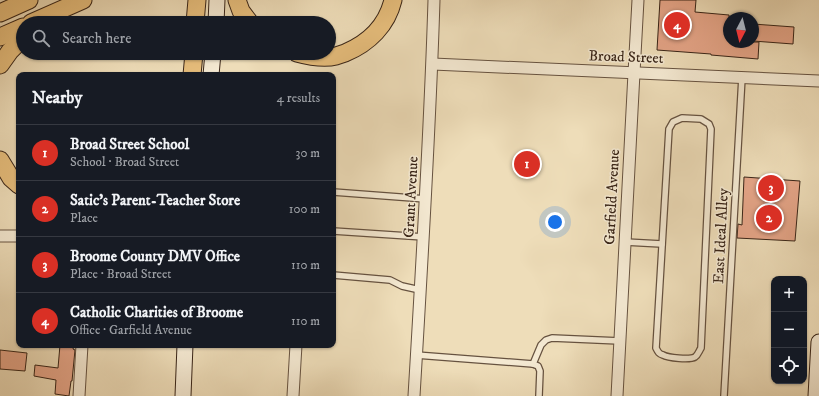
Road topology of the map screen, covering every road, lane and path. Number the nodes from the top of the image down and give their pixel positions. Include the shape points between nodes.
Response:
1 (29, 0) edge
2 (83, 0) edge
3 (197, 0) edge
4 (217, 0) edge
5 (237, 0) edge
6 (393, 0) edge
7 (434, 0) edge
8 (638, 0) edge
9 (0, 13) edge
10 (49, 16) edge
11 (196, 16) edge
12 (216, 16) edge
13 (245, 16) edge
14 (16, 30) edge
15 (0, 37) edge
16 (16, 45) edge
17 (336, 56) edge
18 (193, 60) edge
19 (213, 60) edge
20 (432, 64) junction
21 (0, 65) edge
22 (192, 72) edge
23 (212, 72) edge
24 (634, 73) junction
25 (742, 77) junction
26 (819, 81) edge
27 (0, 160) edge
28 (16, 182) edge
29 (336, 192) edge
30 (426, 199) junction
31 (336, 231) edge
32 (0, 236) edge
33 (16, 236) edge
34 (424, 237) junction
35 (625, 242) junction
36 (662, 244) junction
37 (336, 275) edge
38 (420, 290) junction
39 (620, 341) junction
40 (819, 342) edge
41 (82, 348) edge
42 (185, 348) edge
43 (296, 348) edge
44 (416, 355) junction
45 (533, 364) junction
46 (79, 396) edge
47 (183, 396) edge
48 (293, 396) edge
49 (414, 396) edge
50 (539, 396) edge
51 (617, 396) edge
52 (724, 396) edge
53 (816, 396) edge

1 - 9 main road
2 - 10 main road
3 - 11 main road
4 - 12 street
5 - 13 main road
6 - 17 main road via 378,30 365,42
7 - 20 street, Grant Avenue
8 - 24 street, Garfield Avenue
14 - 15 main road
16 - 21 main road
18 - 22 main road
19 - 23 street
20 - 24 street, Broad Street
20 - 30 street, Grant Avenue
24 - 25 street, Broad Street
24 - 35 street, Garfield Avenue
25 - 26 street, Broad Street
25 - 52 lane, East Ideal Alley
27 - 28 main road
29 - 30 lane
30 - 34 street, Grant Avenue
31 - 34 lane
32 - 33 street
34 - 38 street, Grant Avenue
35 - 36 lane
35 - 39 street, Garfield Avenue
36 - 36 lane via 656,348 663,356 690,358 696,356 700,348 711,129 710,124 701,119 682,118 673,122 669,129
37 - 38 lane via 390,280
38 - 44 street, Grant Avenue
39 - 45 lane via 552,338 541,345
39 - 51 street, Garfield Avenue
40 - 53 street
41 - 46 street
42 - 47 street
43 - 48 street
44 - 45 lane
44 - 49 street, Grant Avenue
45 - 50 lane via 540,370

